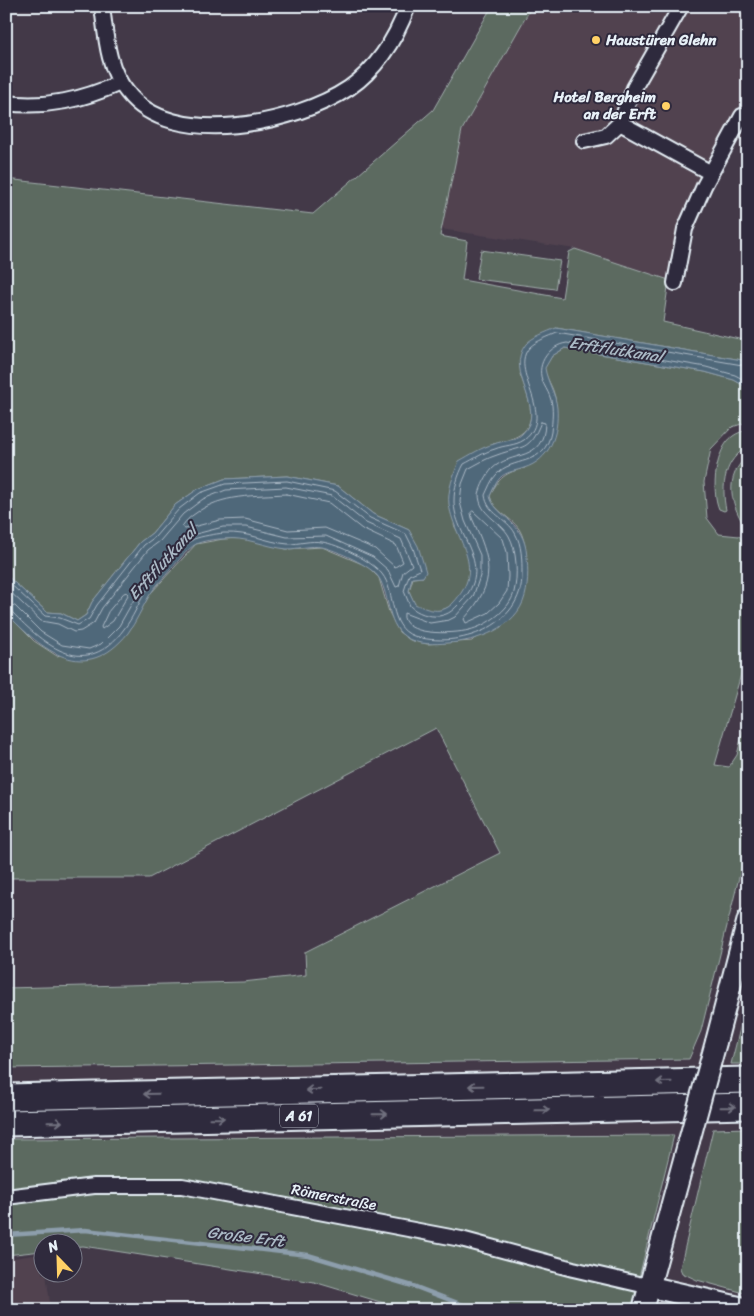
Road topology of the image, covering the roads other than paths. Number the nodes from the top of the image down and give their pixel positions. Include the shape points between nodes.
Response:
1 (102, 6) edge
2 (408, 6) edge
3 (681, 6) edge
4 (120, 83) junction
5 (6, 103) edge
6 (742, 116) dead end
7 (620, 123) junction
8 (584, 141) dead end
9 (711, 173) junction
10 (675, 283) dead end
11 (748, 919) edge
12 (748, 1080) edge
13 (6, 1097) edge
14 (748, 1106) edge
15 (6, 1123) edge
16 (6, 1197) edge
17 (651, 1287) junction
18 (748, 1309) edge
19 (643, 1310) edge

1 - 4 street via 113,69
2 - 4 street via 392,44 350,87 330,99 274,119 222,126 168,120 136,102
3 - 7 street via 634,88
4 - 5 street via 77,100 54,104
6 - 9 street
7 - 8 street via 606,136
7 - 9 street
9 - 10 street via 685,230
11 - 17 main road, bridge
12 -> 13 highway, A 61
15 -> 14 highway, A 61
16 - 17 street, Römerstraße via 94,1186 182,1186 461,1239
17 - 18 main road
17 - 19 main road

